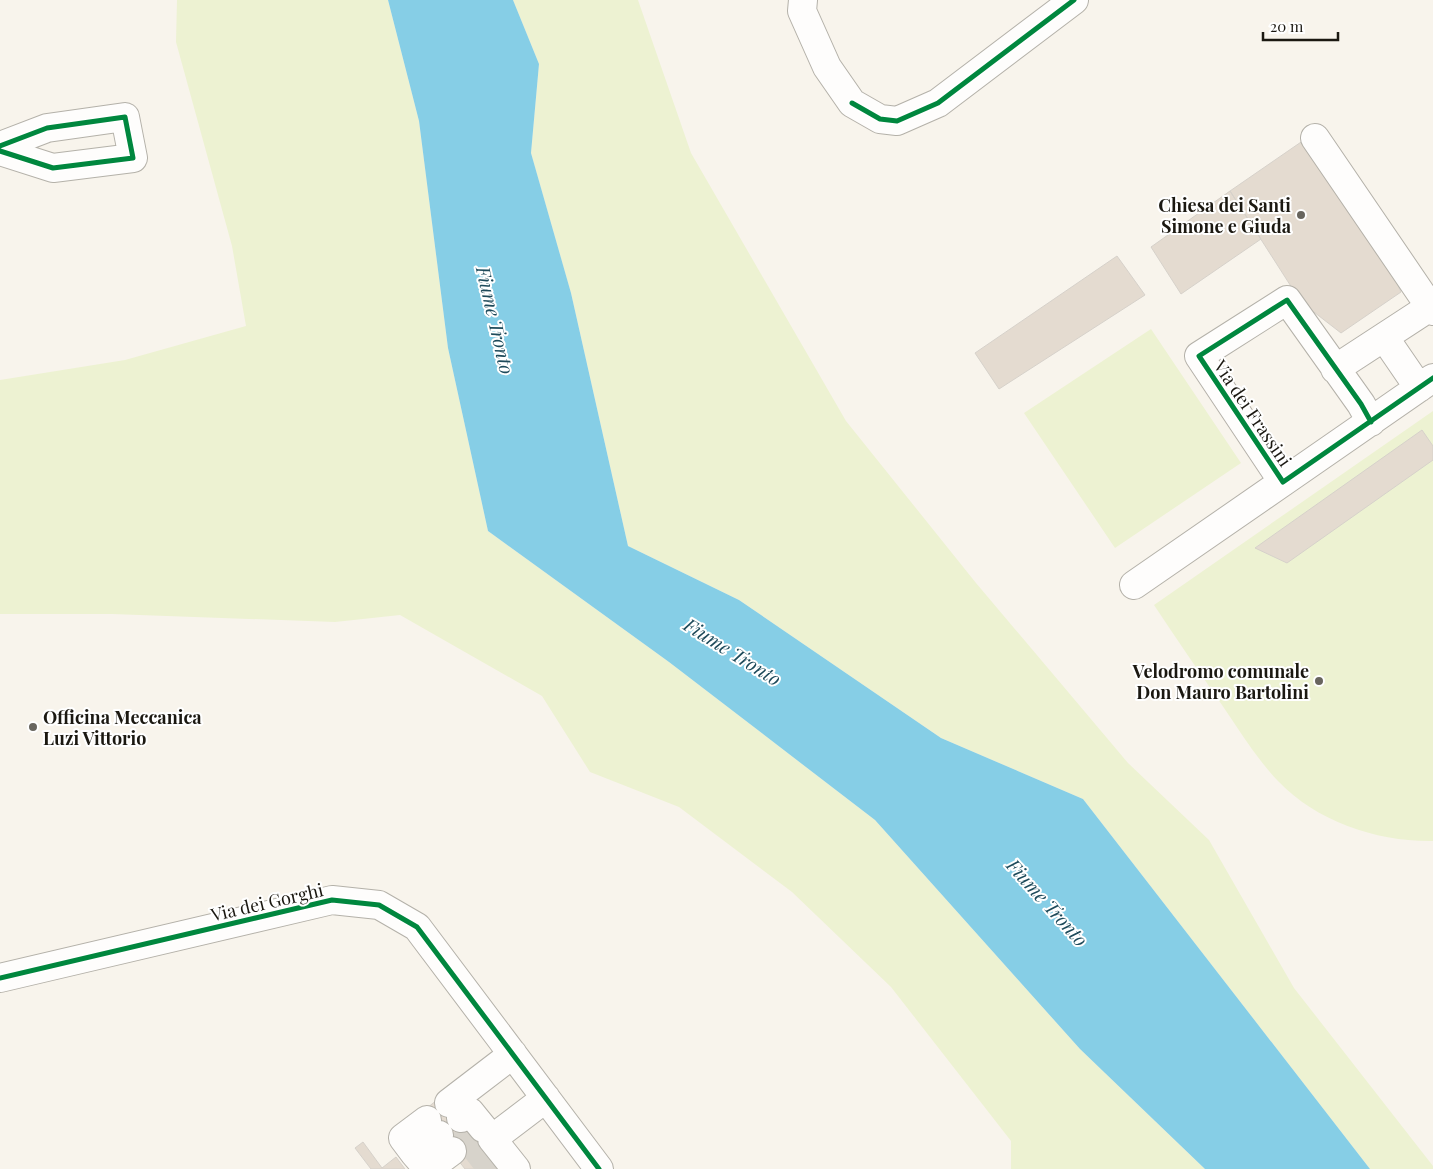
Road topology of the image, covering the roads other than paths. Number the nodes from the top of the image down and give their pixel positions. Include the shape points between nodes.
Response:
1 (803, 0) edge
2 (1074, 0) edge
3 (47, 128) junction
4 (1315, 138) dead end
5 (0, 146) edge
6 (0, 151) edge
7 (53, 168) junction
8 (1432, 309) edge
9 (1384, 337) junction
10 (1335, 368) junction
11 (1426, 383) edge
12 (1371, 422) junction
13 (1283, 482) junction
14 (1134, 584) dead end
15 (0, 978) edge
16 (513, 1054) junction
17 (546, 1098) junction
18 (489, 1143) edge
19 (424, 1164) edge
20 (600, 1169) edge

1 - 2 street via 802,11 827,67 852,103 880,120 898,120 938,103
3 - 5 street
3 - 7 street
3 - 7 street via 125,117 133,158
4 - 8 street
6 - 7 street
8 - 9 street
9 - 10 street
9 - 11 street
10 - 12 street, Via dei Frassini
10 - 13 street, Via dei Frassini via 1287,300 1199,356
11 - 12 street, Via dei Frassini
12 - 13 street, Via dei Frassini
13 - 14 street
15 - 16 street, Via dei Gorghi via 332,900 379,905 416,927
16 - 17 street, Via dei Gorghi
16 - 18 street
17 - 18 street
17 - 20 street, Via dei Gorghi
19 - 19 street via 439,1136 403,1138

